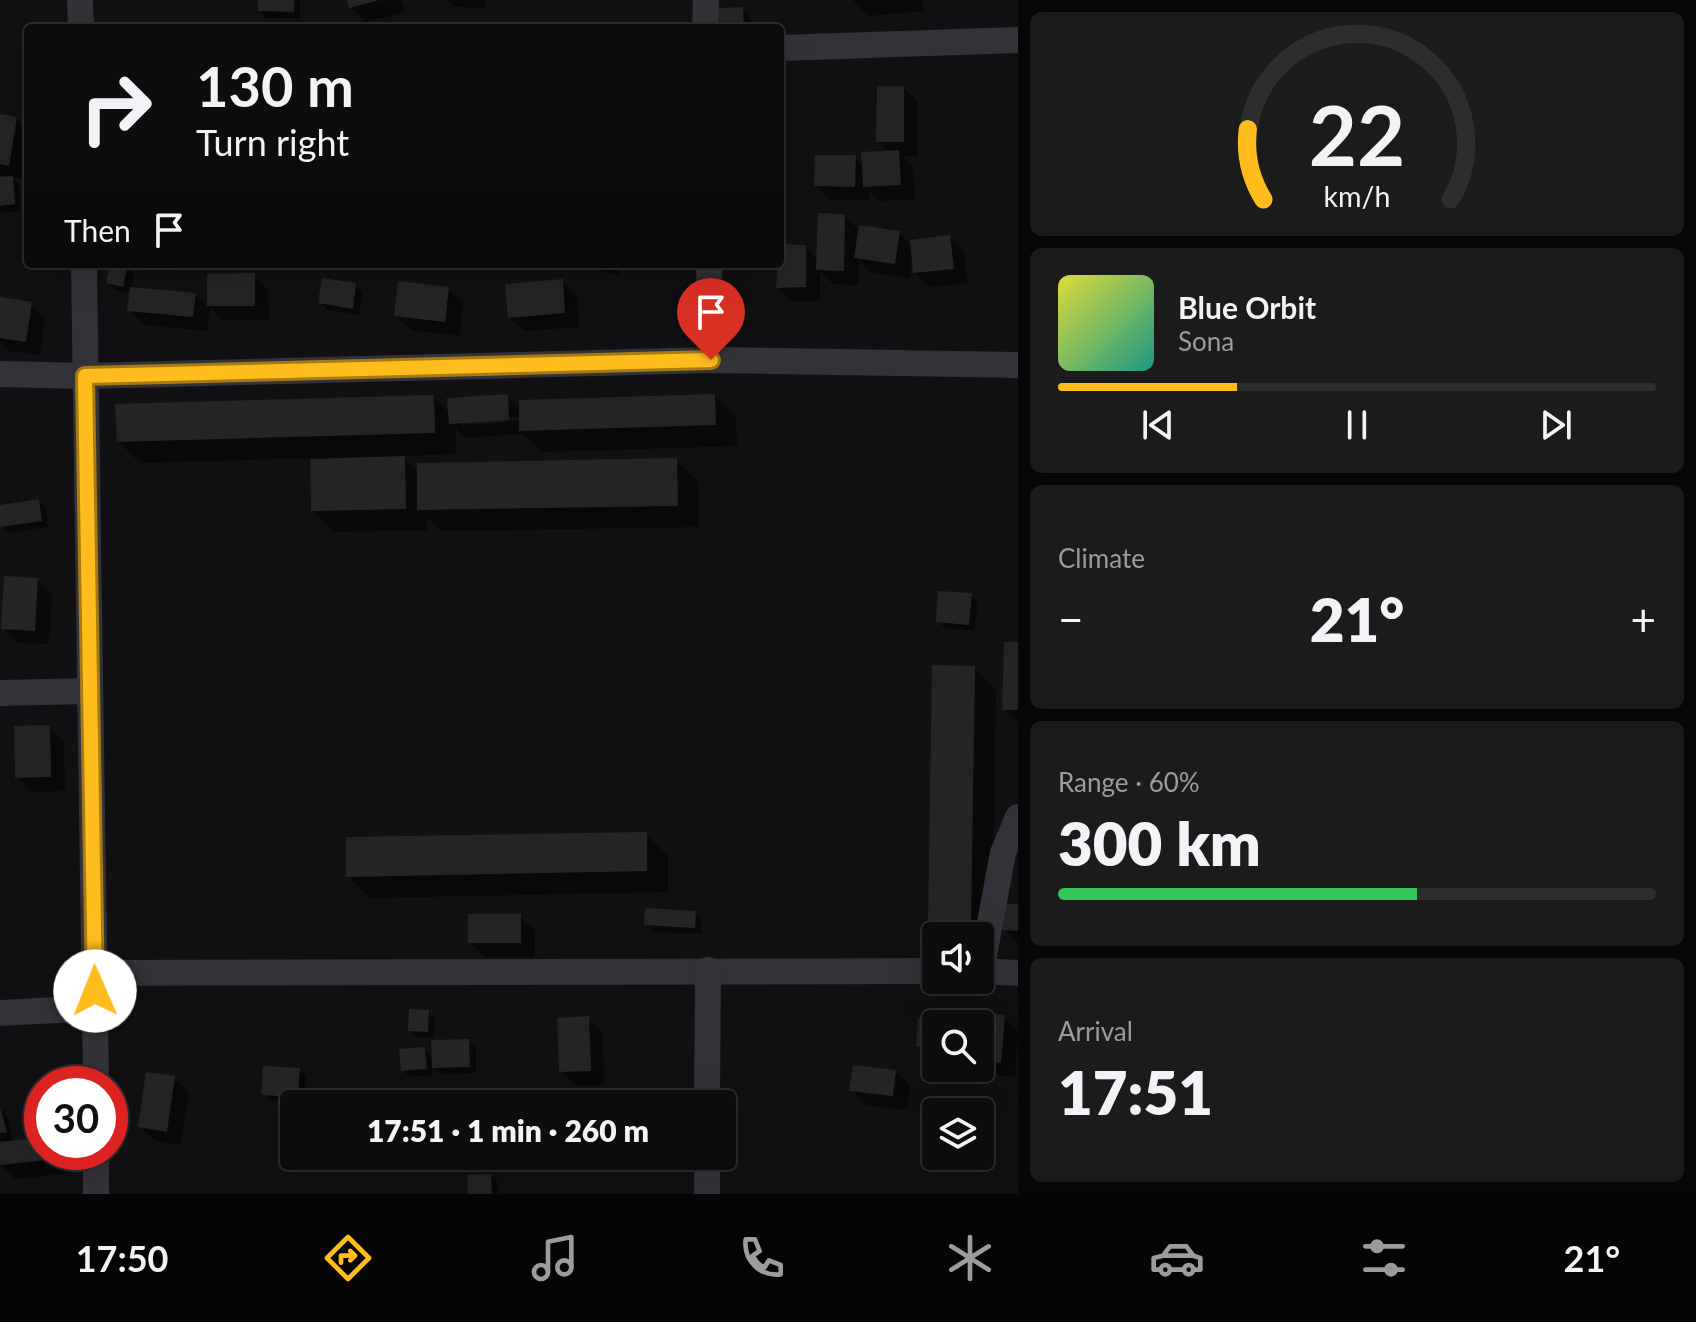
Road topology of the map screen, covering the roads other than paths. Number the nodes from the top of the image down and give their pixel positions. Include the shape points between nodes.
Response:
1 (80, 0) edge
2 (706, 0) edge
3 (81, 24) edge
4 (705, 24) edge
5 (1018, 40) edge
6 (784, 48) edge
7 (84, 268) edge
8 (709, 268) edge
9 (711, 360) junction
10 (1018, 365) edge
11 (0, 374) edge
12 (85, 376) junction
13 (90, 691) junction
14 (0, 693) edge
15 (1018, 817) edge
16 (990, 922) edge
17 (708, 970) junction
18 (922, 971) edge
19 (994, 972) edge
20 (95, 973) junction
21 (1018, 973) edge
22 (96, 1008) junction
23 (0, 1013) edge
24 (96, 1066) edge
25 (707, 1090) edge
26 (96, 1170) edge
27 (707, 1170) edge
28 (96, 1194) edge
29 (707, 1194) edge

1 - 3 street
2 - 4 street
5 - 6 street
7 - 12 street
8 - 9 street
9 - 10 street
9 - 12 street
11 - 12 street
12 - 13 street
13 - 14 street
13 - 20 street
15 - 16 street via 1003,853
17 - 18 street
17 - 20 street
17 - 25 street
19 - 21 street
20 - 22 street
22 - 23 street
22 - 24 street
26 - 28 street
27 - 29 street

